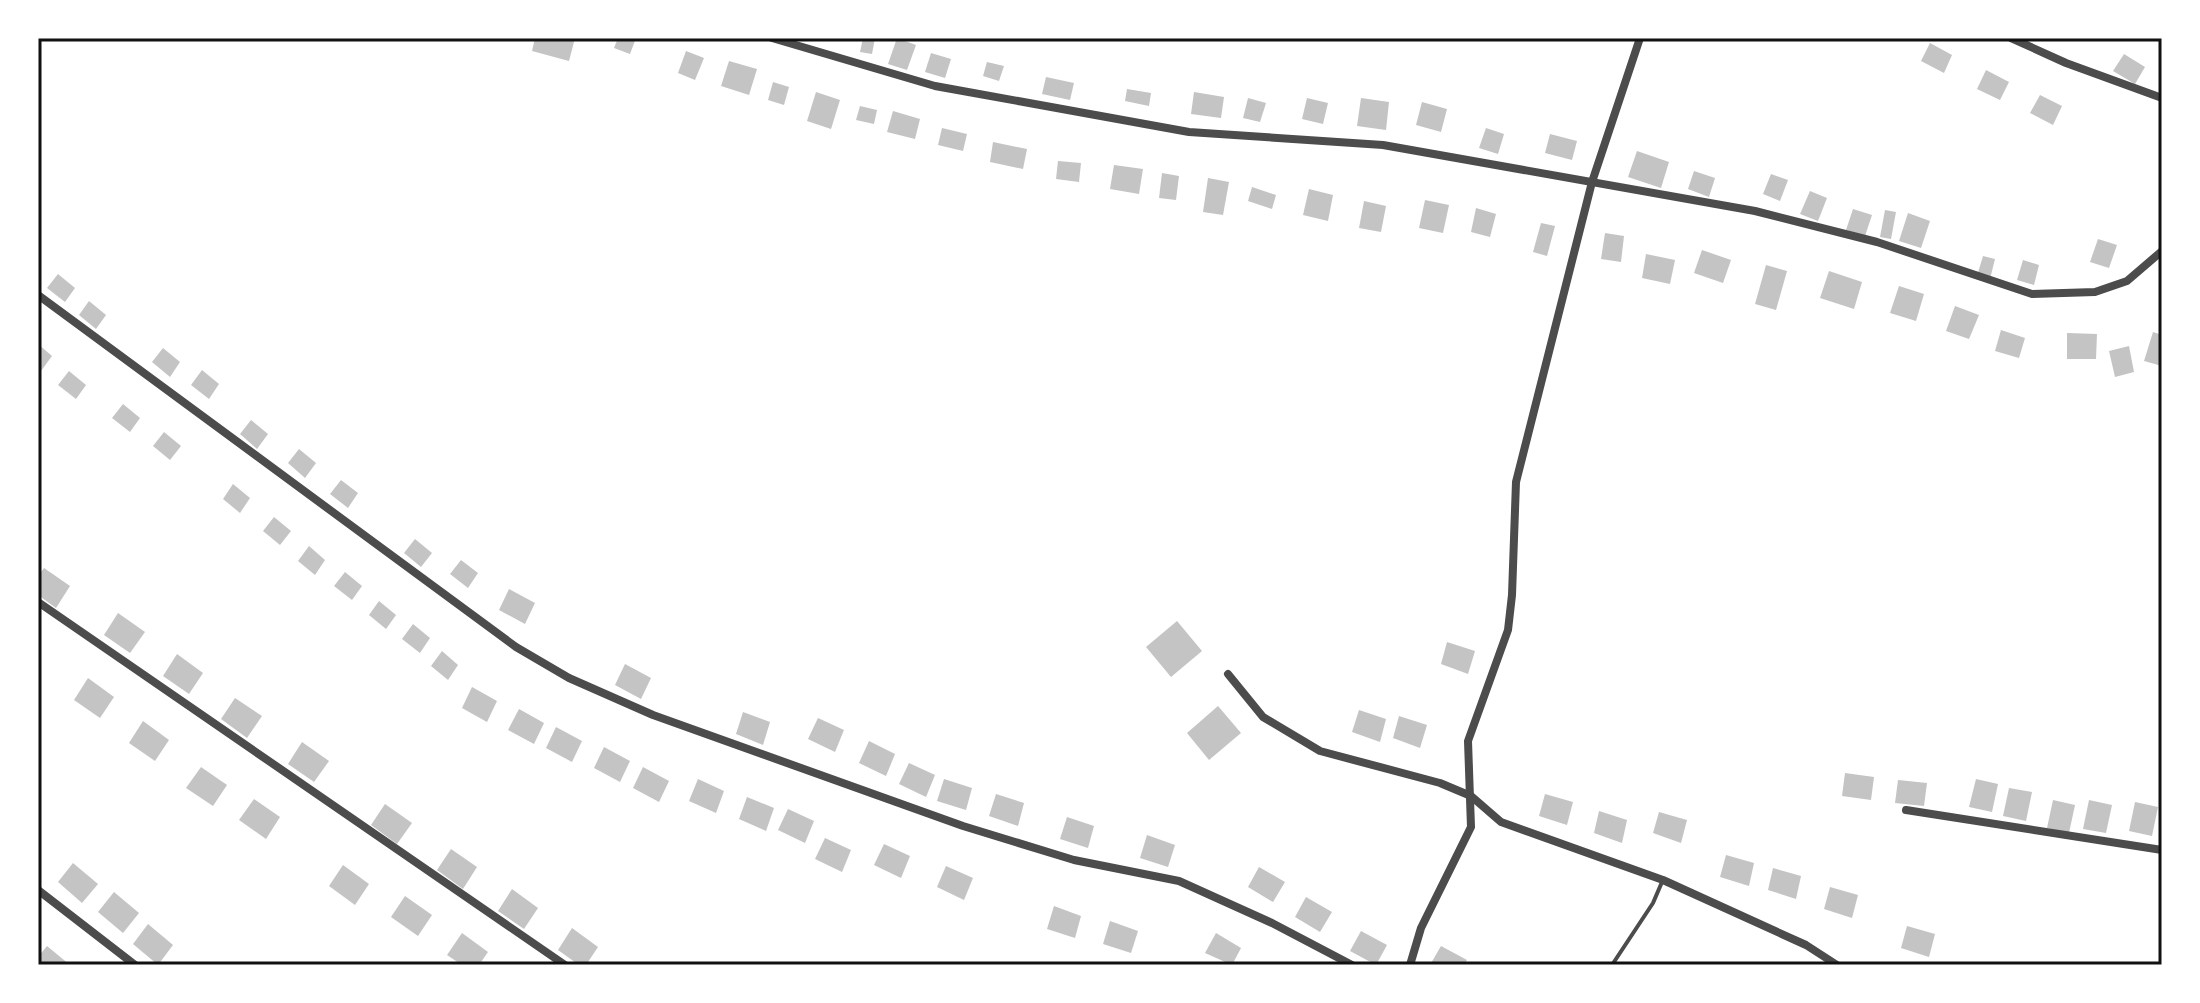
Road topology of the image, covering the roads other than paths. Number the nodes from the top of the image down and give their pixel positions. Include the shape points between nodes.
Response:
1 (772, 38) edge
2 (1640, 38) edge
3 (2011, 38) edge
4 (2162, 98) edge
5 (1592, 182) junction
6 (2162, 251) edge
7 (38, 295) edge
8 (38, 602) edge
9 (1228, 674) dead end
10 (1471, 796) junction
11 (1906, 810) dead end
12 (2162, 850) edge
13 (1663, 880) junction
14 (38, 890) edge
15 (135, 965) edge
16 (565, 965) edge
17 (1352, 965) edge
18 (1410, 965) edge
19 (1612, 965) edge
20 (1837, 965) edge

1 - 5 street via 935,86 1189,132 1383,145
2 - 5 street
3 - 4 street
5 - 6 street via 1755,211 1862,238 2032,294 2095,292 2127,281
5 - 10 street via 1516,482 1508,630 1468,741
7 - 17 street via 516,647 569,678 653,715 963,826 1074,860 1179,881
8 - 16 street
9 - 10 street via 1263,717 1320,751
10 - 13 street via 1501,822
10 - 18 street via 1471,827 1421,928
11 - 12 street
13 - 19 lane
13 - 20 street via 1806,945
14 - 15 street

